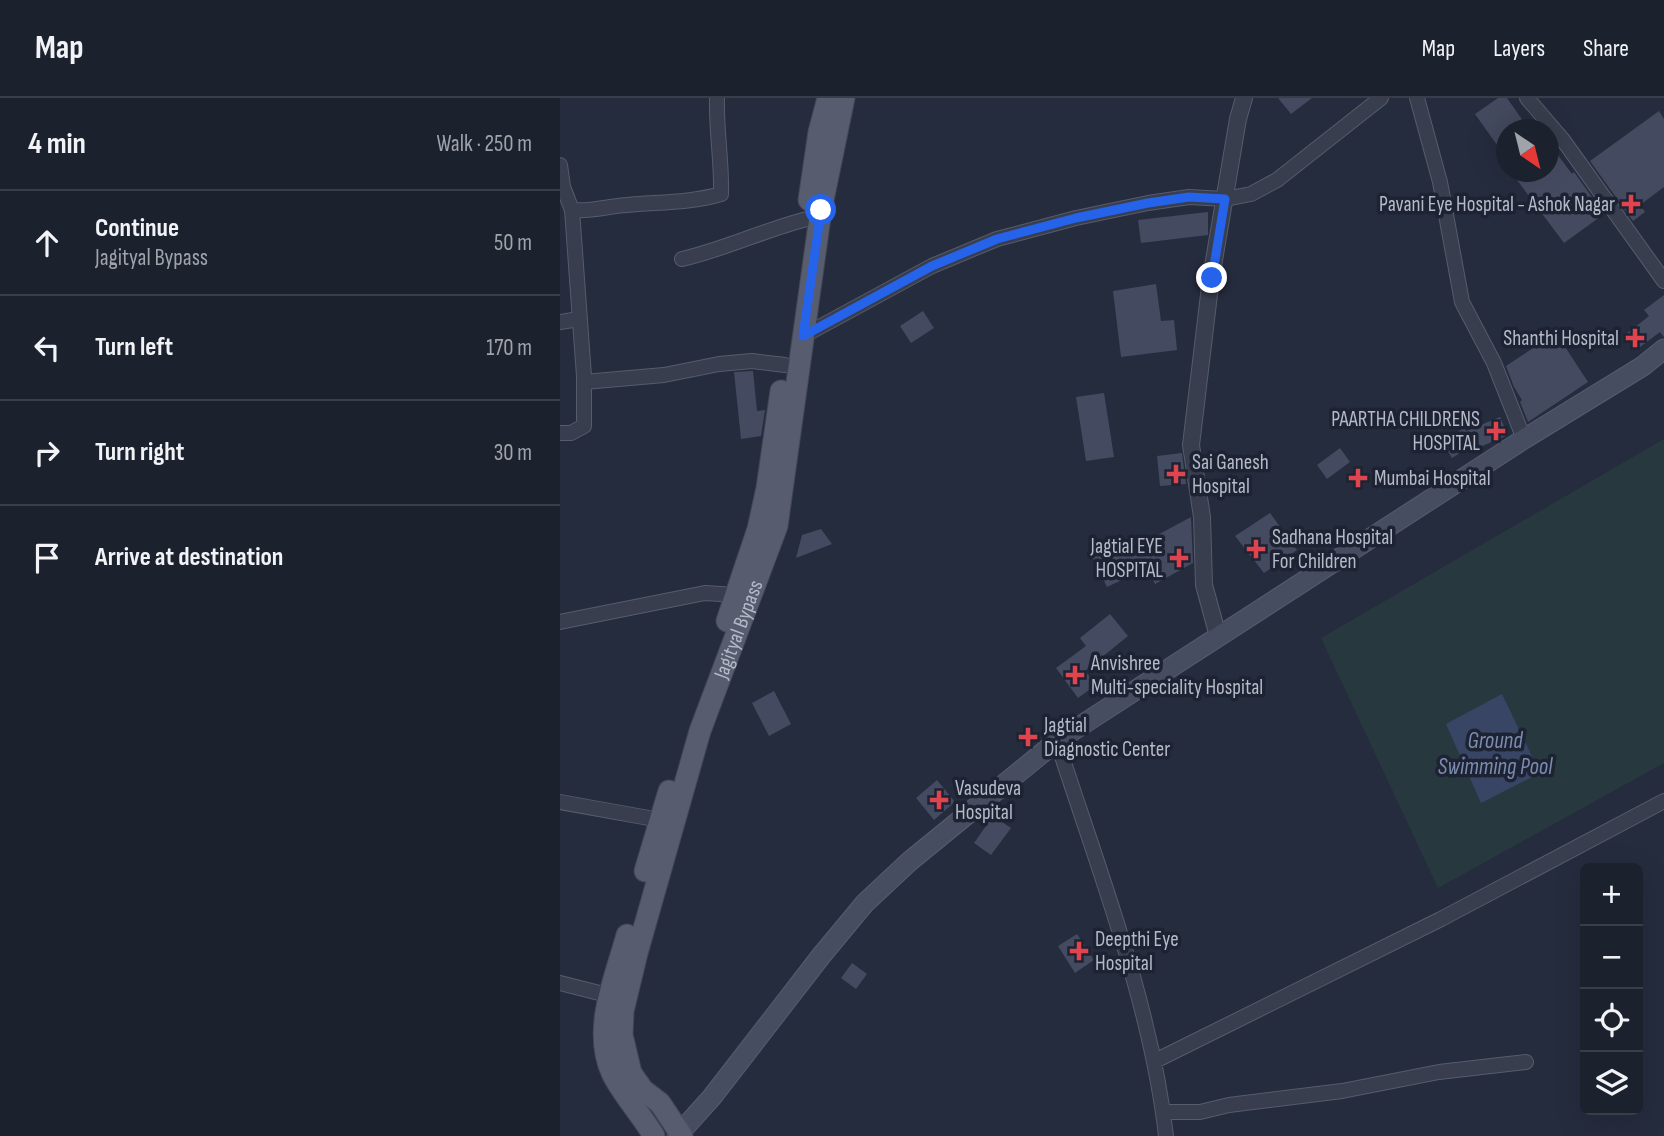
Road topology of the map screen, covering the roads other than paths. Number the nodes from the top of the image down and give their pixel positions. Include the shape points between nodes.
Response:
1 (717, 98) edge
2 (828, 98) edge
3 (844, 98) edge
4 (1244, 98) edge
5 (1381, 98) edge
6 (1417, 98) edge
7 (1527, 98) edge
8 (560, 165) edge
9 (1225, 199) junction
10 (572, 210) junction
11 (807, 219) junction
12 (682, 259) dead end
13 (1664, 281) edge
14 (579, 319) junction
15 (560, 322) edge
16 (803, 336) junction
17 (1664, 349) edge
18 (785, 365) junction
19 (584, 382) junction
20 (560, 433) edge
21 (1524, 439) junction
22 (736, 595) junction
23 (560, 622) edge
24 (1218, 636) junction
25 (1057, 741) junction
26 (1664, 801) edge
27 (560, 802) edge
28 (660, 820) junction
29 (560, 984) edge
30 (611, 996) junction
31 (1156, 1061) junction
32 (1526, 1062) dead end
33 (1164, 1112) junction
34 (680, 1135) edge
35 (654, 1136) edge
36 (1166, 1136) edge

1 - 10 street via 721,194 695,201
2 - 11 main road, Jagityal Bypass
3 - 16 main road, Jagityal Bypass via 821,210
4 - 9 street
5 - 9 street via 1276,180 1251,194
6 - 21 street via 1440,182 1462,302 1494,363
7 - 13 street via 1563,140
8 - 10 street
9 - 16 street via 1189,197 1148,203 997,239 932,266
9 - 24 street via 1191,445 1202,517 1204,584
10 - 14 street
11 - 12 street
11 - 18 main road, Jagityal Bypass
14 - 15 street
14 - 19 street
16 - 34 main road, Jagityal Bypass via 777,526 700,731 623,1011 622,1034 631,1073 660,1103
17 - 21 main road
18 - 19 street via 741,362
18 - 22 main road, Jagityal Bypass via 761,519
19 - 20 street via 584,426
21 - 24 main road
22 - 23 street via 705,593
22 - 28 main road, Jagityal Bypass
24 - 25 main road
25 - 31 street
25 - 34 main road via 865,903
26 - 31 street
27 - 28 street
28 - 30 main road, Jagityal Bypass
29 - 30 street
30 - 35 main road, Jagityal Bypass via 604,1019 604,1051 612,1075
31 - 33 street
32 - 33 street via 1200,1112
33 - 36 street

